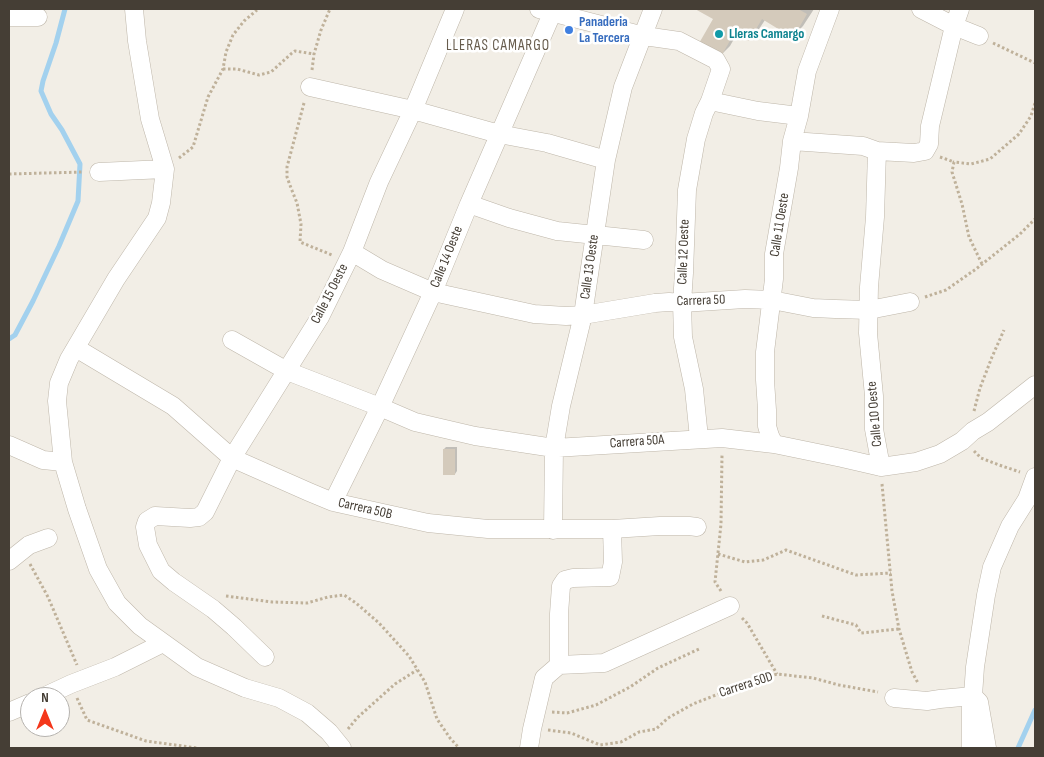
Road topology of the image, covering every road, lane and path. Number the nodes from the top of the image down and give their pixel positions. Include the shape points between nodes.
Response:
1 (134, 9) edge
2 (330, 9) edge
3 (454, 9) edge
4 (653, 9) edge
5 (830, 9) edge
6 (921, 9) edge
7 (960, 9) edge
8 (257, 10) edge
9 (548, 10) edge
10 (9, 17) edge
11 (38, 17) dead end
12 (954, 26) junction
13 (644, 36) junction
14 (979, 36) joint
15 (314, 54) junction
16 (1035, 63) edge
17 (223, 69) junction
18 (310, 87) junction
19 (710, 101) junction
20 (1035, 102) edge
21 (413, 110) junction
22 (799, 116) junction
23 (498, 134) junction
24 (792, 141) junction
25 (877, 151) junction
26 (606, 160) junction
27 (164, 169) junction
28 (99, 172) joint
29 (9, 174) edge
30 (469, 204) junction
31 (1035, 219) edge
32 (594, 236) junction
33 (644, 240) dead end
34 (349, 256) junction
35 (982, 264) junction
36 (433, 292) junction
37 (772, 300) junction
38 (910, 302) joint
39 (682, 303) junction
40 (869, 310) junction
41 (583, 315) junction
42 (1004, 330) dead end
43 (232, 340) dead end
44 (76, 348) junction
45 (287, 371) junction
46 (1035, 385) edge
47 (380, 407) junction
48 (967, 436) junction
49 (699, 438) junction
50 (722, 438) junction
51 (774, 444) junction
52 (9, 445) edge
53 (554, 448) junction
54 (232, 458) junction
55 (63, 462) junction
56 (881, 467) junction
57 (1031, 476) edge
58 (333, 502) junction
59 (697, 527) dead end
60 (612, 529) junction
61 (553, 530) junction
62 (48, 538) dead end
63 (23, 550) junction
64 (718, 554) junction
65 (9, 561) edge
66 (891, 573) junction
67 (196, 597) junction
68 (730, 606) junction
69 (822, 616) dead end
70 (899, 629) junction
71 (163, 643) junction
72 (699, 648) dead end
73 (265, 657) dead end
74 (559, 664) junction
75 (418, 670) junction
76 (777, 674) junction
77 (77, 682) junction
78 (66, 687) edge
79 (973, 696) junction
80 (894, 698) joint
81 (927, 702) junction
82 (534, 721) junction
83 (338, 747) edge
84 (197, 748) edge
85 (459, 748) edge
86 (530, 748) edge
87 (970, 748) edge
88 (987, 748) edge

1 - 27 street via 150,119
2 - 15 path
3 - 21 street, Calle 15 Oeste
4 - 13 street, Calle 13 Oeste
5 - 22 street, Calle 11 Oeste via 807,71
6 - 12 street
7 - 12 street
8 - 17 path via 233,35
9 - 13 street
9 - 23 street, Calle 14 Oeste
10 - 11 street
12 - 14 street
12 - 25 street via 925,152
13 - 19 street, Calle 12 Oeste via 679,42 716,60 721,69
13 - 26 street, Calle 13 Oeste via 623,87
14 - 16 path
15 - 17 path via 292,52 271,72 259,75 237,68
15 - 18 path
17 - 27 path via 208,97 193,147
18 - 21 street
18 - 34 path via 287,167 301,224 300,242 324,253
19 - 22 street
19 - 39 street, Calle 12 Oeste via 696,139 686,190 681,245 684,273
20 - 35 path via 1031,116 1019,134 990,159 971,164 954,162 952,172 969,237
21 - 23 street
21 - 34 street, Calle 15 Oeste
22 - 24 street, Calle 11 Oeste
23 - 26 street via 547,143
23 - 30 street, Calle 14 Oeste
24 - 25 street via 863,146
24 - 37 street, Calle 11 Oeste via 774,254
25 - 40 street, Calle 10 Oeste
26 - 32 street, Calle 13 Oeste
27 - 28 street
27 - 44 street via 157,218 116,279
28 - 29 path
30 - 32 street via 557,231
30 - 36 street, Calle 14 Oeste
31 - 35 path
32 - 33 street
32 - 41 street, Calle 13 Oeste
34 - 36 street, Carrera 50
34 - 45 street, Calle 15 Oeste via 320,317
35 - 38 path via 946,290
36 - 41 street, Carrera 50 via 534,314
36 - 47 street, Calle 14 Oeste
37 - 39 street, Carrera 50
37 - 40 street, Carrera 50 via 813,308
37 - 51 street, Calle 11 Oeste via 765,380 767,426
38 - 40 street, Carrera 50
39 - 41 street, Carrera 50 via 640,304
39 - 49 street, Calle 12 Oeste via 683,337 694,389
40 - 56 street, Calle 10 Oeste via 874,429
41 - 53 street, Calle 13 Oeste
42 - 48 path via 980,388
43 - 45 street, Carrera 50A
44 - 54 street, Carrera 50B via 173,406
44 - 55 street via 59,383 57,400
45 - 47 street, Carrera 50A
45 - 54 street, Calle 15 Oeste
46 - 48 street, Carrera 50A
47 - 53 street, Carrera 50A via 416,422 474,436
47 - 58 street, Calle 14 Oeste
48 - 56 street, Carrera 50A via 940,454 916,462
48 - 57 path via 981,458
49 - 50 street, Carrera 50A
49 - 53 street, Carrera 50A
50 - 51 street, Carrera 50A
50 - 64 path
51 - 56 street, Carrera 50A
52 - 55 street via 44,460
53 - 61 street, Calle 13 Oeste
54 - 58 street, Carrera 50B
54 - 67 street, Calle 15 Oeste via 206,512 199,517 155,516 147,521 145,527 148,545 161,571
55 - 71 street via 98,569 112,595 140,626
56 - 66 path, Calle 10 Oeste
57 - 79 street via 1027,499 1010,526 992,567
58 - 61 street, Carrera 50B via 428,523 488,529
59 - 60 street, Carrera 50B
60 - 61 street, Carrera 50B
60 - 74 street via 610,577 573,578 565,580 561,586
62 - 63 street
63 - 65 street
63 - 77 path via 48,597
64 - 66 path via 745,562 764,560 786,550 856,576
64 - 68 path via 715,582
66 - 70 path, Calle 10 Oeste
67 - 73 street
67 - 75 path via 307,603 344,595 379,624
68 - 74 street via 604,663
68 - 76 path via 747,623
69 - 70 path via 856,625 861,633
70 - 81 path, Calle 10 Oeste via 912,672
71 - 77 street
71 - 83 street via 197,666 245,688 279,698 307,713 329,732
72 - 82 path via 596,705
74 - 82 street via 544,678
75 - 83 path via 395,684 357,718
75 - 85 path via 436,719
76 - 80 path, Carrera 50D via 814,678
76 - 82 path, Carrera 50D via 693,704 656,729 639,732 621,742 600,745
77 - 78 street
77 - 84 path via 87,720 146,741
79 - 81 street
79 - 87 street
79 - 88 street via 979,702
80 - 81 street
82 - 86 street

